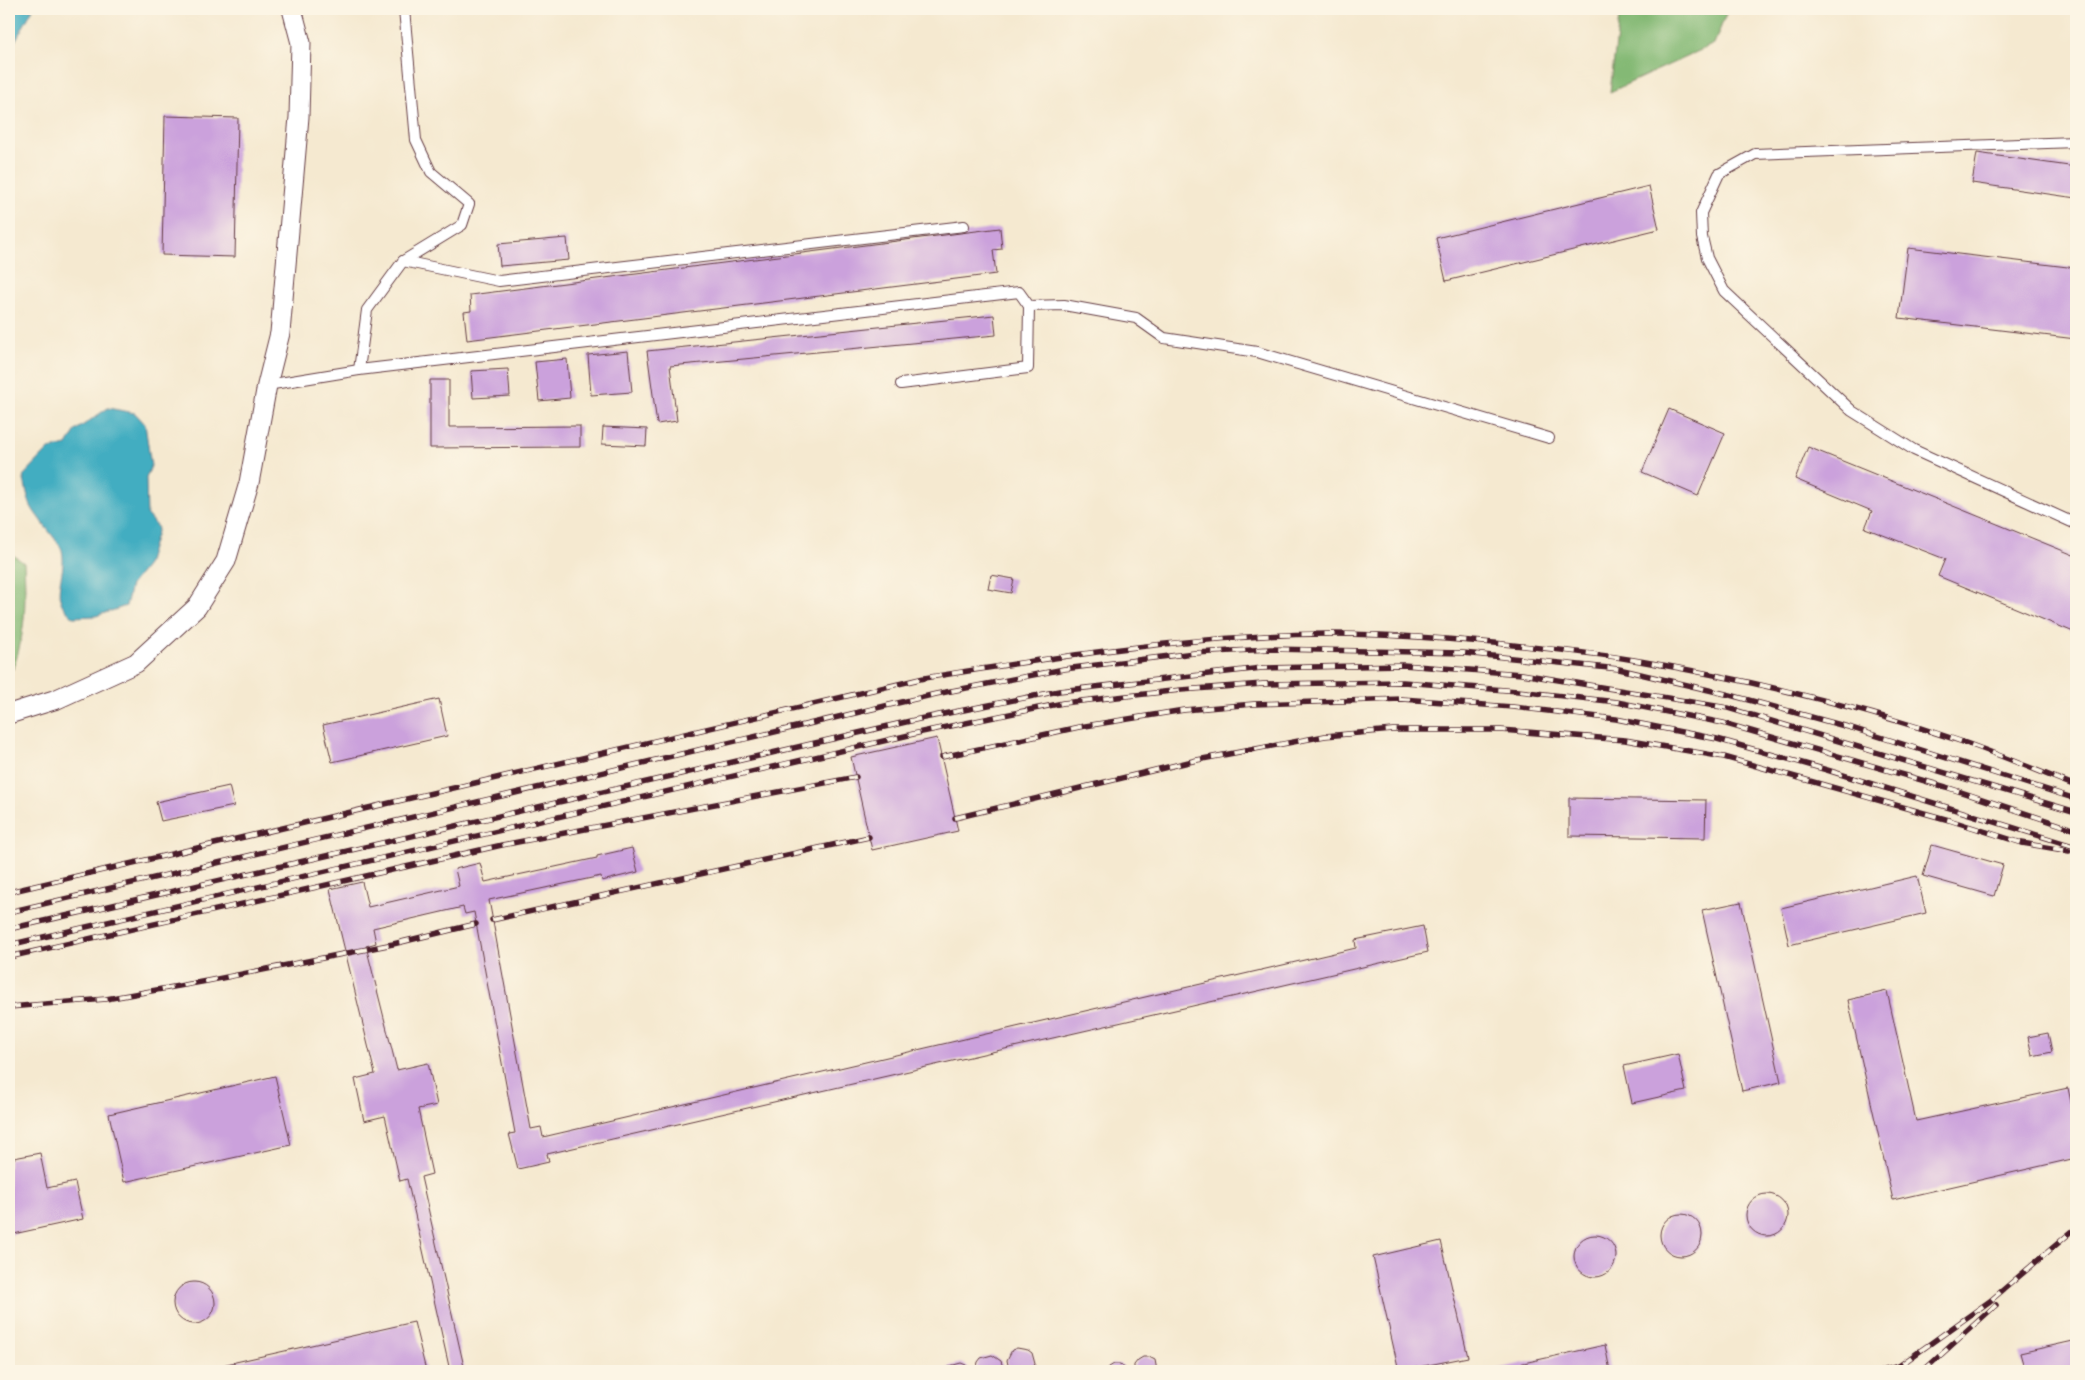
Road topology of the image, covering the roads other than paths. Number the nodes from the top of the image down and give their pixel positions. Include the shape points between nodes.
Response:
1 (292, 9) edge
2 (404, 9) edge
3 (2076, 142) edge
4 (964, 226) dead end
5 (403, 261) junction
6 (1029, 306) junction
7 (359, 370) junction
8 (900, 384) dead end
9 (266, 385) junction
10 (1549, 438) dead end
11 (2076, 524) edge
12 (9, 714) edge

1 - 9 street via 301,43 299,117 280,333
2 - 5 lane via 416,140 431,172 469,204 462,225
3 - 11 lane via 1755,154 1719,174 1701,213 1707,258 1724,291 1852,411 1914,450
4 - 5 lane via 499,281
5 - 7 lane via 367,310
6 - 7 lane via 1019,292
6 - 8 lane via 1028,368
6 - 10 lane via 1064,305 1136,318 1164,338 1257,352
7 - 9 lane
9 - 12 street via 249,483 226,561 197,607 136,663 57,699

